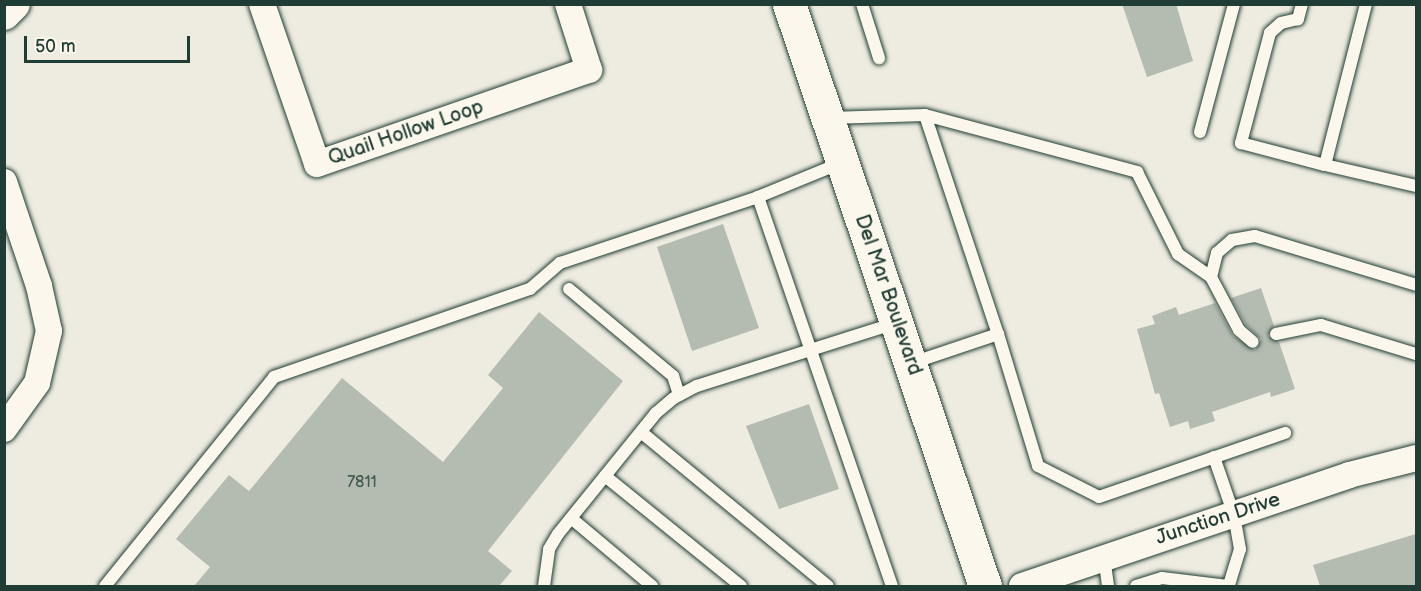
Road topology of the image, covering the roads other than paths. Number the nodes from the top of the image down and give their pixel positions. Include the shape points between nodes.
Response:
1 (15, 4) edge
2 (262, 4) edge
3 (568, 4) edge
4 (789, 4) edge
5 (862, 4) edge
6 (1222, 4) edge
7 (1234, 4) edge
8 (1302, 4) edge
9 (1366, 4) edge
10 (4, 14) edge
11 (1229, 24) junction
12 (879, 58) dead end
13 (925, 115) junction
14 (827, 118) junction
15 (1200, 132) dead end
16 (843, 162) junction
17 (1325, 165) junction
18 (4, 182) edge
19 (1416, 186) edge
20 (758, 197) junction
21 (1211, 277) junction
22 (1416, 285) edge
23 (569, 289) dead end
24 (897, 322) junction
25 (998, 334) junction
26 (1276, 334) dead end
27 (1253, 342) dead end
28 (810, 350) junction
29 (1416, 354) edge
30 (911, 364) junction
31 (679, 395) junction
32 (4, 429) edge
33 (641, 432) junction
34 (1285, 433) dead end
35 (1214, 457) junction
36 (1416, 458) edge
37 (605, 476) junction
38 (1234, 514) junction
39 (571, 518) junction
40 (1104, 556) junction
41 (1196, 584) edge
42 (105, 586) edge
43 (546, 586) edge
44 (652, 586) edge
45 (741, 586) edge
46 (828, 586) edge
47 (892, 586) edge
48 (985, 586) edge
49 (1022, 586) edge
50 (1108, 586) edge
51 (1136, 586) edge
52 (1228, 586) edge

1 - 10 street
2 - 3 street, Quail Hollow Loop via 317,164 589,70
4 - 14 main road, Del Mar Boulevard
5 - 12 lane
6 - 11 lane
7 - 11 lane
8 - 17 lane via 1298,19 1281,23 1270,33 1241,144
9 - 17 lane
11 - 15 lane
13 - 14 lane
13 - 21 lane via 1137,172 1178,254
13 - 25 lane
14 - 16 main road, Del Mar Boulevard
16 - 20 lane
16 - 24 main road, Del Mar Boulevard
17 - 19 lane
18 - 32 street via 39,286 49,331 38,383
20 - 28 lane
20 - 42 lane via 560,263 530,289 274,377
21 - 22 lane via 1217,253 1232,240 1255,236
21 - 27 lane via 1239,330
23 - 31 lane via 673,376
24 - 28 lane
24 - 30 main road, Del Mar Boulevard
25 - 30 lane
25 - 35 lane via 1038,466 1099,497
26 - 29 lane via 1321,326
28 - 31 lane
28 - 47 lane
30 - 48 main road, Del Mar Boulevard
31 - 33 lane via 656,413
33 - 37 lane
33 - 46 lane
34 - 35 lane
35 - 38 lane
36 - 38 street, Junction Drive via 1390,462
37 - 39 lane
37 - 45 lane
38 - 40 street, Junction Drive
38 - 52 lane via 1240,549
39 - 43 lane via 549,549
39 - 44 lane
40 - 49 street, Junction Drive
40 - 50 lane
41 - 51 lane via 1162,578
41 - 52 lane

